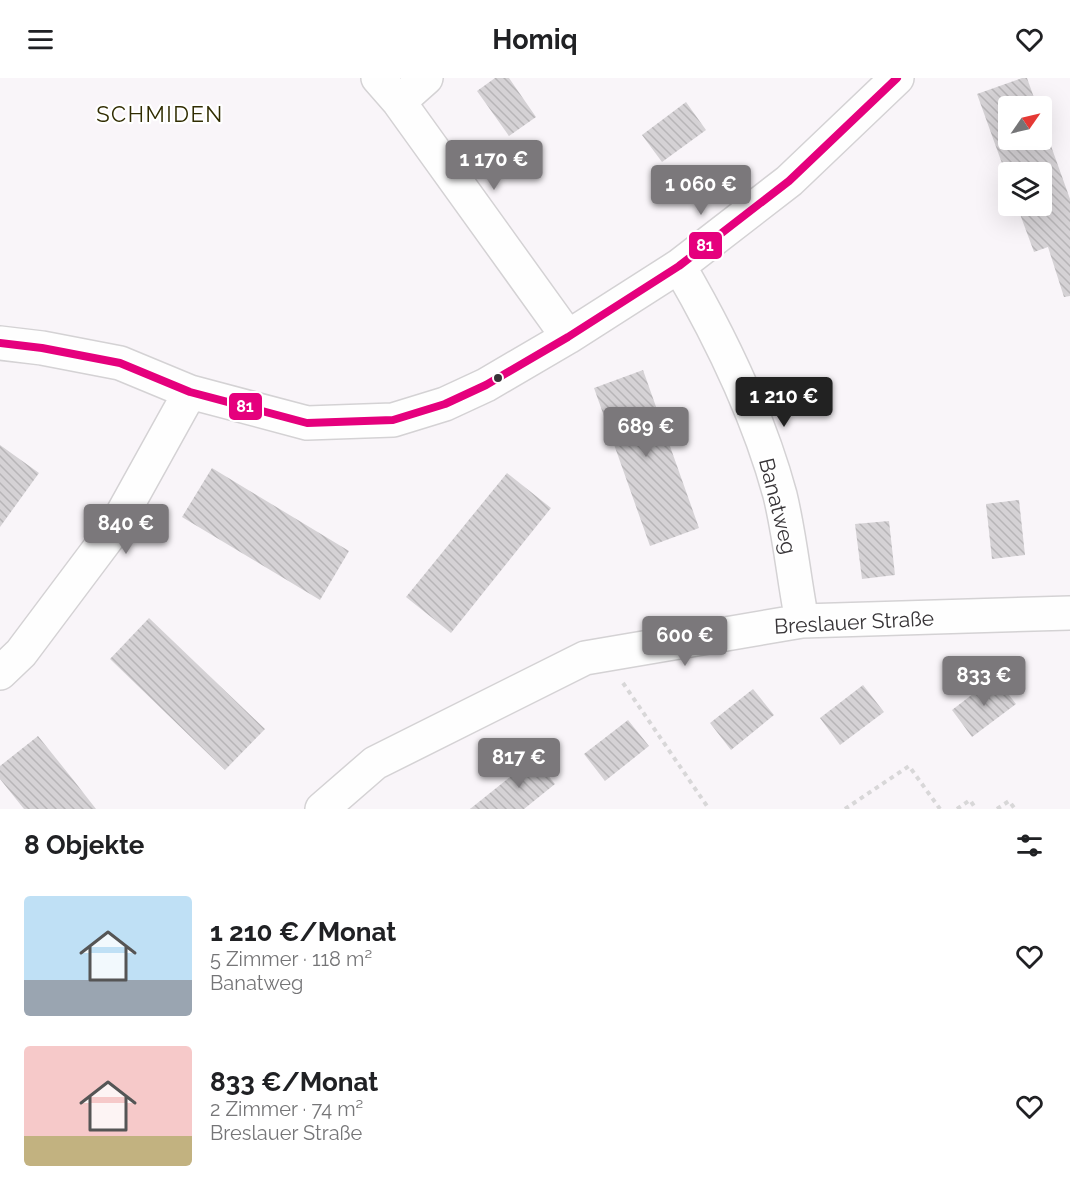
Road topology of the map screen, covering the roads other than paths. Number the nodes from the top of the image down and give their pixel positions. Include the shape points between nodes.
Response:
1 (426, 78) edge
2 (897, 78) edge
3 (388, 90) edge
4 (679, 266) junction
5 (568, 337) junction
6 (0, 343) edge
7 (190, 392) junction
8 (1070, 613) edge
9 (802, 621) junction
10 (0, 673) edge
11 (322, 809) edge

1 - 3 street
2 - 4 street via 789,181
3 - 5 street
4 - 5 street
4 - 9 street, Banatweg via 715,327 745,393 780,495
5 - 7 street via 486,385 445,404 393,420 307,423
6 - 7 street via 120,363
7 - 10 street via 114,529 21,652
8 - 9 street, Breslauer Straße
9 - 11 street, Breslauer Straße via 585,658 375,764

